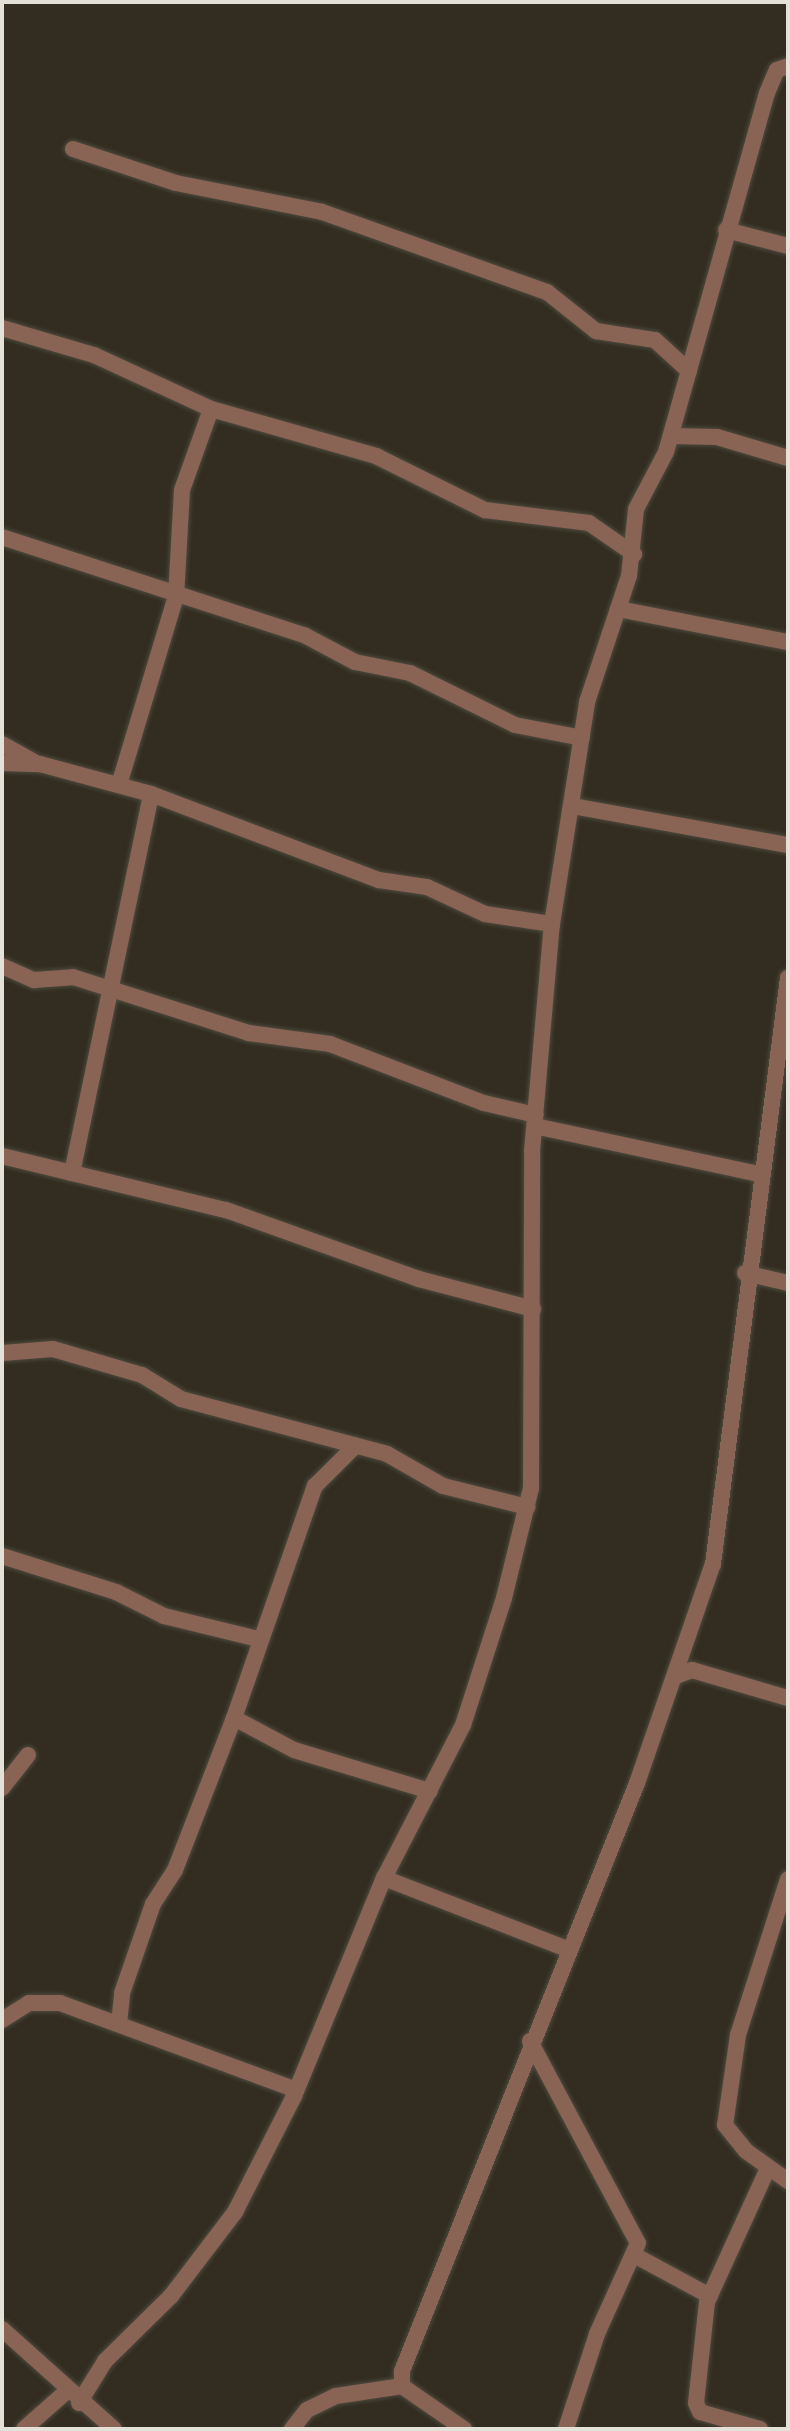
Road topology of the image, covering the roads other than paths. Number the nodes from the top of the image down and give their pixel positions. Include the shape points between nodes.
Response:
1 (788, 66) edge
2 (73, 149) dead end
3 (726, 230) junction
4 (788, 246) edge
5 (2, 328) edge
6 (689, 371) junction
7 (211, 409) junction
8 (671, 436) junction
9 (788, 458) edge
10 (2, 537) edge
11 (634, 554) junction
12 (176, 596) junction
13 (618, 609) junction
14 (788, 642) edge
15 (582, 738) junction
16 (2, 744) edge
17 (2, 763) edge
18 (40, 764) junction
19 (119, 785) junction
20 (151, 794) junction
21 (573, 806) junction
22 (788, 845) edge
23 (552, 924) junction
24 (2, 966) edge
25 (788, 978) edge
26 (107, 987) junction
27 (536, 1120) junction
28 (2, 1156) edge
29 (72, 1173) junction
30 (758, 1174) junction
31 (745, 1273) junction
32 (788, 1283) edge
33 (533, 1309) junction
34 (2, 1353) edge
35 (355, 1446) junction
36 (527, 1507) junction
37 (2, 1556) edge
38 (258, 1639) junction
39 (683, 1654) junction
40 (692, 1670) junction
41 (676, 1676) junction
42 (788, 1698) edge
43 (234, 1718) junction
44 (28, 1755) dead end
45 (2, 1788) edge
46 (430, 1791) junction
47 (384, 1878) junction
48 (788, 1879) edge
49 (567, 1949) junction
50 (2, 2020) edge
51 (119, 2024) junction
52 (530, 2041) junction
53 (297, 2090) junction
54 (768, 2168) junction
55 (788, 2181) edge
56 (636, 2256) junction
57 (710, 2296) junction
58 (2, 2329) edge
59 (402, 2386) junction
60 (67, 2391) junction
61 (79, 2403) junction
62 (24, 2429) edge
63 (114, 2429) edge
64 (292, 2429) edge
65 (464, 2429) edge
66 (566, 2429) edge
67 (760, 2429) edge

1 - 3 street via 777,70 767,93
2 - 6 street via 176,183 322,212 547,292 596,331 655,340
3 - 4 street
3 - 6 street
5 - 7 street via 94,355
6 - 8 street
7 - 11 street via 376,456 485,510 589,523
7 - 12 street via 182,490
8 - 9 street via 708,435
8 - 11 street via 636,509
10 - 12 street
11 - 13 street
12 - 15 street via 304,635 355,662 410,673 515,725
12 - 19 street
13 - 14 street
13 - 15 street
15 - 21 street
16 - 18 street
17 - 18 street
18 - 19 street
19 - 20 street
20 - 23 street via 379,880 427,887 485,914
20 - 26 street
21 - 22 street
21 - 23 street
23 - 27 street
24 - 26 street via 22,979 73,977
25 - 30 street
26 - 27 street via 249,1033 330,1044
26 - 29 street
27 - 30 street
27 - 33 street
28 - 29 street
29 - 33 street via 226,1210 419,1279
30 - 31 street
31 - 32 street
31 - 39 street via 717,1541
33 - 36 street
34 - 35 street via 53,1349 142,1375 181,1399
35 - 36 street via 387,1454 443,1486
35 - 38 street via 315,1486 298,1549
36 - 46 street via 463,1725
37 - 38 street via 116,1592 164,1616
38 - 43 street
39 - 40 street
39 - 41 street
40 - 41 street
40 - 42 street
41 - 49 street
43 - 46 street via 294,1750
43 - 51 street via 175,1870 153,1904 122,1993
44 - 45 street
46 - 47 street
47 - 49 street
47 - 53 street
48 - 54 street via 738,2035 725,2113 730,2136
49 - 52 street
50 - 51 street via 43,2001
51 - 53 street
52 - 56 street via 637,2232
52 - 59 street via 402,2371
53 - 61 street via 235,2212 171,2296 105,2361
54 - 55 street
54 - 57 street
56 - 57 street
56 - 66 street via 597,2334
57 - 67 street via 697,2408
58 - 60 street
59 - 64 street via 336,2396 307,2410
59 - 65 street
60 - 61 street
60 - 62 street
61 - 63 street

